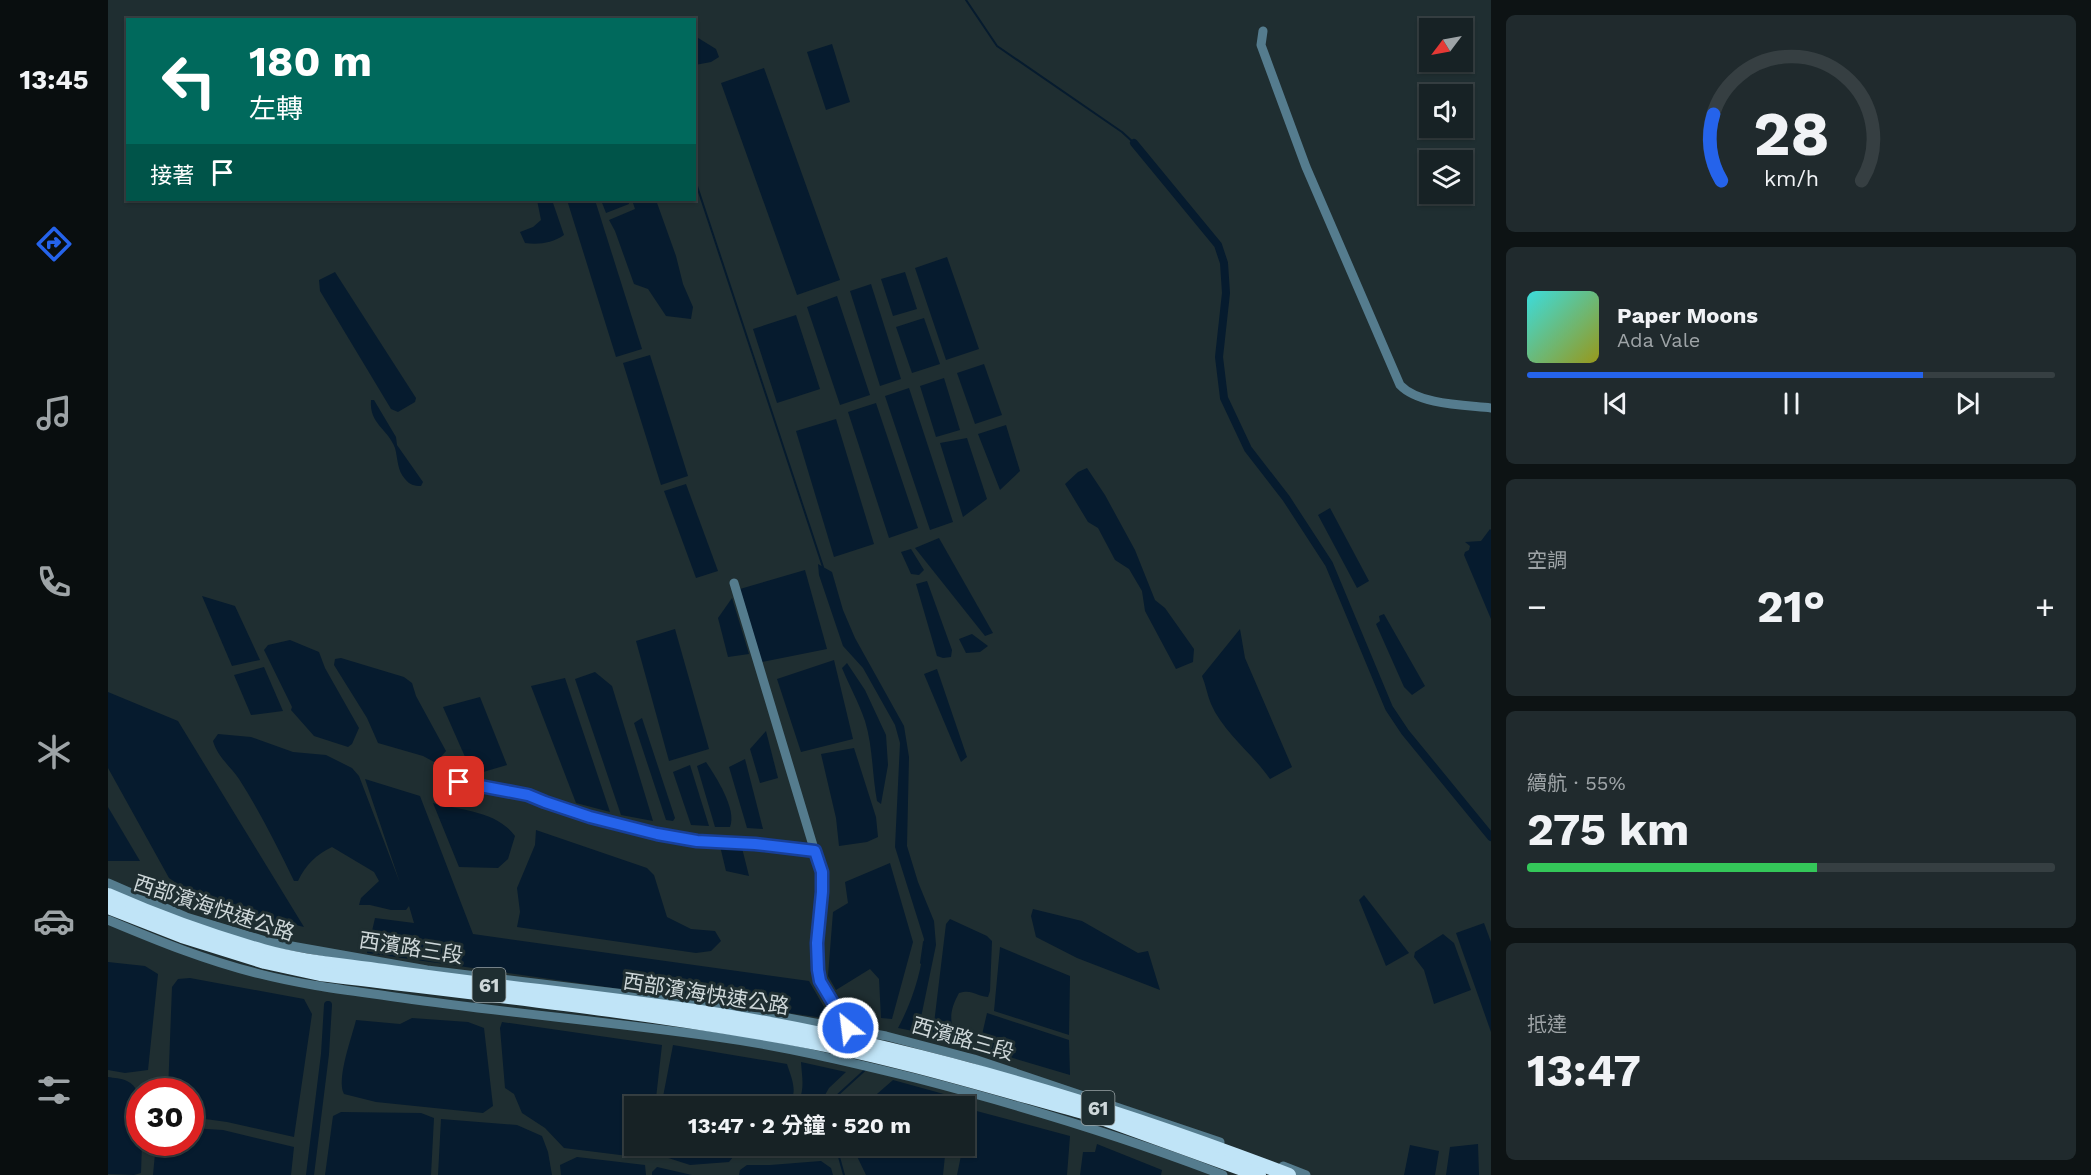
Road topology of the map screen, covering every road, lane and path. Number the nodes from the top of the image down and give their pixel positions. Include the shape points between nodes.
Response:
1 (1263, 31) dead end
2 (1491, 408) edge
3 (734, 583) dead end
4 (459, 782) dead end
5 (815, 851) junction
6 (108, 883) edge
7 (108, 895) edge
8 (108, 907) edge
9 (108, 920) edge
10 (848, 1028) junction
11 (873, 1050) junction
12 (899, 1056) junction
13 (1222, 1175) edge
14 (1259, 1175) edge
15 (1289, 1175) edge
16 (1306, 1175) edge

1 - 2 street via 1262,45 1306,167 1400,385 1422,398
3 - 5 street
4 - 5 street via 528,795 590,817 657,834
5 - 10 street via 822,872 817,943 820,981
6 - 10 street, 西濱路三段 via 186,917 269,942 427,970 723,1006
7 - 11 highway, 西部濱海快速公路 / 61 via 185,926 266,952 695,1011
8 - 11 highway, 西部濱海快速公路 / 61 via 182,936 265,962 320,974 671,1018
9 - 11 street, 西濱路三段 via 211,960 314,986 490,1011
10 - 11 street, 西濱路三段
11 - 12 highway, 西部濱海快速公路 / 61
11 - 12 street, 西濱路三段
12 - 13 street, 西濱路三段 via 988,1097 1079,1123
12 - 14 highway, 西部濱海快速公路 / 61 via 1092,1115
12 - 15 highway, 西部濱海快速公路 / 61 via 1018,1082
12 - 16 street, 西濱路三段 via 974,1059 1155,1119

